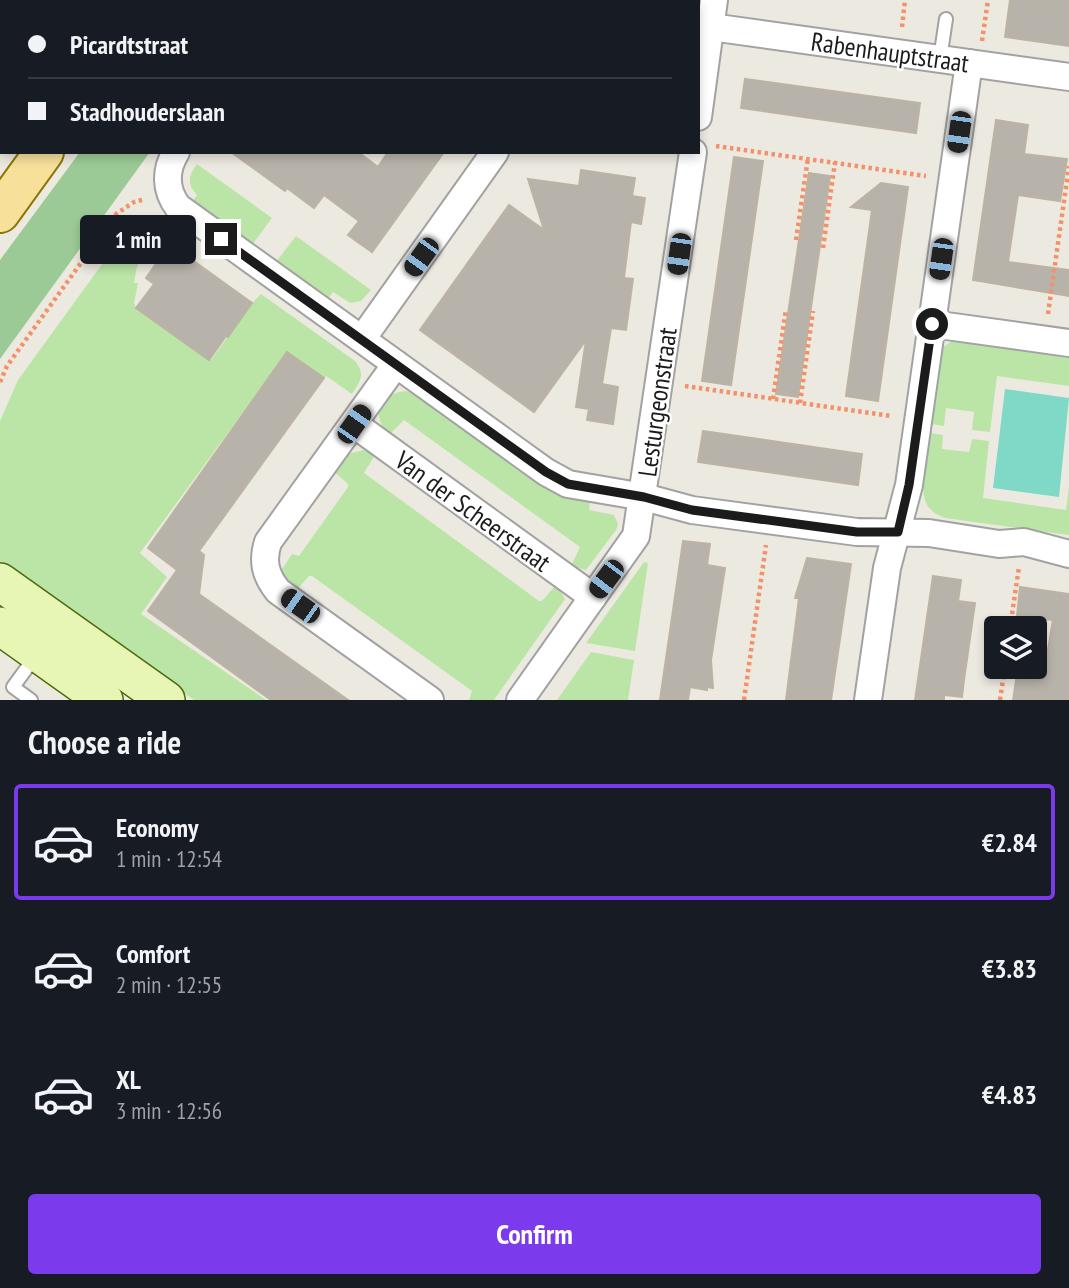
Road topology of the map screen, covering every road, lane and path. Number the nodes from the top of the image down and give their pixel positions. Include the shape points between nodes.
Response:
1 (714, 0) edge
2 (988, 0) edge
3 (946, 19) dead end
4 (711, 27) junction
5 (940, 60) junction
6 (974, 64) junction
7 (1069, 77) edge
8 (700, 103) edge
9 (700, 148) edge
10 (43, 154) edge
11 (175, 154) edge
12 (494, 154) edge
13 (699, 154) edge
14 (808, 159) junction
15 (835, 162) junction
16 (1069, 166) edge
17 (952, 179) junction
18 (169, 191) junction
19 (1067, 198) edge
20 (0, 213) edge
21 (1061, 224) junction
22 (1069, 225) edge
23 (796, 240) dead end
24 (822, 248) dead end
25 (786, 309) dead end
26 (813, 311) dead end
27 (932, 324) junction
28 (362, 339) junction
29 (1056, 342) edge
30 (397, 364) junction
31 (0, 382) edge
32 (660, 382) junction
33 (773, 399) junction
34 (800, 403) junction
35 (918, 421) junction
36 (354, 424) junction
37 (644, 497) junction
38 (770, 521) junction
39 (898, 532) junction
40 (1024, 542) junction
41 (1069, 554) edge
42 (0, 582) edge
43 (593, 597) junction
44 (1012, 616) edge
45 (0, 626) edge
46 (48, 638) junction
47 (1003, 679) edge
48 (162, 699) edge
49 (31, 700) edge
50 (104, 700) edge
51 (430, 700) edge
52 (520, 700) edge
53 (744, 700) edge
54 (867, 700) edge
55 (1000, 700) edge

1 - 4 street
2 - 6 path
3 - 5 lane
4 - 5 street, Rabenhauptstraat
4 - 8 street
5 - 6 street, Rabenhauptstraat
6 - 7 street, Rabenhauptstraat
6 - 17 street
9 - 14 path
10 - 20 main road
11 - 18 street via 167,172
12 - 28 street
13 - 32 street, Lesturgeonstraat
14 - 15 path
14 - 23 path
15 - 17 path
15 - 24 path
16 - 19 path
17 - 27 street
18 - 28 street via 186,214
18 - 31 path via 134,202 116,214
19 - 21 path
21 - 22 path
21 - 29 path
25 - 33 path
26 - 34 path
27 - 29 street
27 - 35 street
28 - 30 street
30 - 36 street
30 - 37 street via 568,484
32 - 33 path
32 - 37 street, Lesturgeonstraat
33 - 34 path
34 - 35 path
35 - 39 street
36 - 43 street, Van der Scheerstraat
36 - 51 street via 268,542 265,569 278,591
37 - 38 street via 692,510
37 - 43 street, Lesturgeonstraat via 636,536
38 - 39 street
38 - 53 path
39 - 40 street via 999,544
39 - 54 street via 887,568
40 - 41 street
40 - 44 path
42 - 46 main road
43 - 52 street, Lesturgeonstraat
45 - 46 main road
46 - 48 main road
46 - 49 lane via 13,687
46 - 50 main road
47 - 55 path

